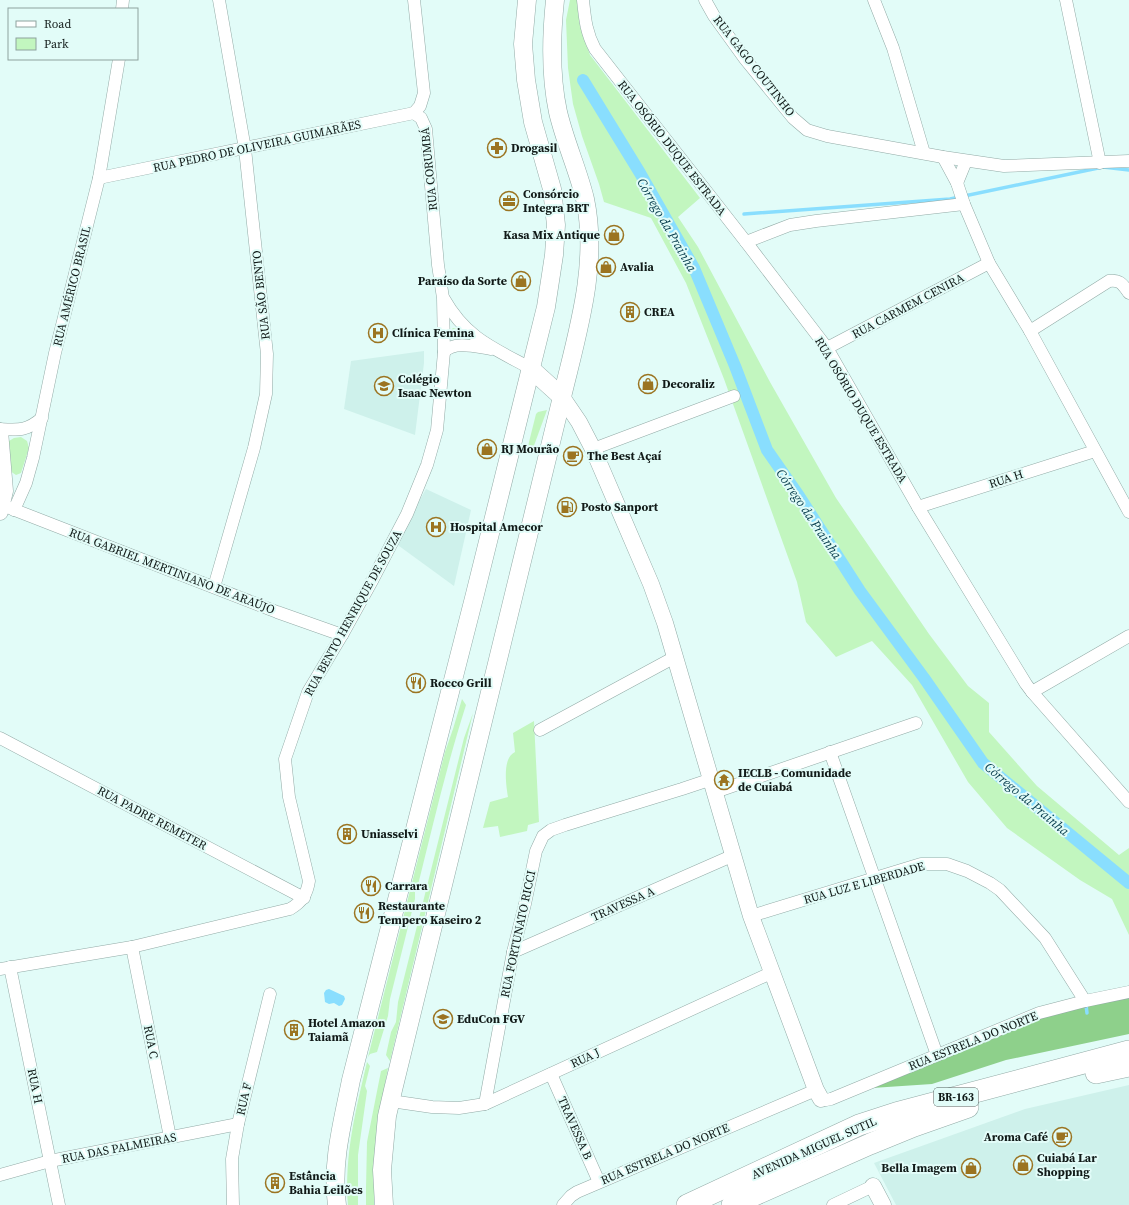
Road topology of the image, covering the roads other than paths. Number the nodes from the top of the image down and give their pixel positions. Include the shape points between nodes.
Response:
1 (219, 0) edge
2 (414, 0) edge
3 (527, 0) edge
4 (555, 0) edge
5 (583, 0) edge
6 (705, 0) edge
7 (874, 0) edge
8 (1066, 0) edge
9 (119, 60) edge
10 (414, 113) junction
11 (245, 148) junction
12 (924, 153) junction
13 (943, 157) junction
14 (966, 160) junction
15 (1129, 161) edge
16 (1100, 163) junction
17 (99, 178) junction
18 (957, 185) junction
19 (963, 202) junction
20 (746, 242) junction
21 (989, 263) junction
22 (1129, 293) edge
23 (443, 298) junction
24 (1030, 331) junction
25 (827, 348) junction
26 (496, 350) junction
27 (444, 352) junction
28 (530, 368) junction
29 (734, 396) dead end
30 (562, 397) junction
31 (42, 418) junction
32 (579, 422) junction
33 (0, 430) edge
34 (554, 430) junction
35 (593, 450) junction
36 (1095, 451) junction
37 (918, 507) junction
38 (5, 509) edge
39 (1129, 512) edge
40 (214, 587) junction
41 (342, 635) junction
42 (1129, 636) edge
43 (675, 657) junction
44 (1032, 692) junction
45 (916, 723) dead end
46 (540, 730) dead end
47 (0, 738) edge
48 (830, 752) junction
49 (713, 786) junction
50 (1129, 802) edge
51 (734, 855) junction
52 (874, 878) junction
53 (304, 898) junction
54 (751, 916) junction
55 (132, 947) junction
56 (512, 952) junction
57 (5, 968) edge
58 (771, 973) junction
59 (1129, 992) edge
60 (270, 994) dead end
61 (1085, 1001) junction
62 (1129, 1051) edge
63 (937, 1056) junction
64 (1129, 1066) edge
65 (551, 1074) junction
66 (819, 1095) junction
67 (391, 1101) junction
68 (485, 1104) junction
69 (238, 1124) junction
70 (170, 1137) junction
71 (50, 1162) junction
72 (802, 1163) junction
73 (382, 1170) junction
74 (0, 1175) edge
75 (599, 1182) junction
76 (873, 1186) joint
77 (58, 1205) edge
78 (232, 1205) edge
79 (337, 1205) edge
80 (384, 1205) edge
81 (389, 1205) edge
82 (563, 1205) edge
83 (688, 1205) edge
84 (732, 1205) edge
85 (832, 1205) edge
86 (883, 1205) edge

1 - 11 street, RUA SÃO BENTO
2 - 10 street, RUA CORUMBÁ via 424,93 420,106
3 - 28 main road via 523,44 526,80 533,122 552,189 556,225 546,307
4 - 30 main road via 551,38 553,75 558,112 585,200 589,259 583,305
5 - 20 street, RUA OSÓRIO DUQUE ESTRADA via 585,24 595,49
6 - 12 street, RUA GAGO COUTINHO via 745,59 793,118 807,130 827,136
7 - 12 street via 893,48
8 - 16 street
9 - 17 street, RUA AMÉRICO BRASIL
10 - 11 street, RUA PEDRO DE OLIVEIRA GUIMARÃES
10 - 23 street, RUA CORUMBÁ via 421,118 426,129
11 - 17 street, RUA PEDRO DE OLIVEIRA GUIMARÃES
11 - 40 street, RUA SÃO BENTO via 267,354 266,394 254,448
12 - 13 street, RUA GAGO COUTINHO
13 - 14 street, RUA GAGO COUTINHO
13 - 18 street
14 - 16 street, RUA GAGO COUTINHO via 1004,166
14 - 18 street
15 - 16 street, RUA GAGO COUTINHO
17 - 31 street, RUA AMÉRICO BRASIL via 55,353
18 - 19 street
19 - 20 street via 816,220 790,225
19 - 21 street
20 - 25 street, RUA OSÓRIO DUQUE ESTRADA
21 - 24 street
21 - 25 street, RUA CARMEM CENIRA
22 - 24 street via 1122,283 1115,280 1109,282
23 - 26 street, RUA CORUMBÁ via 461,325
23 - 27 street, RUA CORUMBÁ
24 - 36 street
25 - 37 street, RUA OSÓRIO DUQUE ESTRADA
26 - 27 street, RUA CORUMBÁ via 456,345
26 - 28 street, RUA CORUMBÁ
27 - 41 street, RUA BENTO HENRIQUE DE SOUZA via 437,430 427,465 407,514
28 - 30 main road
28 - 79 main road via 352,1080 335,1174
29 - 35 street
30 - 32 street
30 - 34 main road
31 - 33 street via 28,428
31 - 38 street, RUA AMÉRICO BRASIL via 26,483
32 - 34 street via 572,419 564,420
32 - 35 street
33 - 38 street
34 - 67 main road
35 - 43 street via 651,584
36 - 37 street, RUA H
36 - 39 street
37 - 44 street, RUA OSÓRIO DUQUE ESTRADA
38 - 40 street, RUA GABRIEL MERTINIANO DE ARAÚJO
40 - 41 street, RUA GABRIEL MERTINIANO DE ARAÚJO
41 - 53 street, RUA BENTO HENRIQUE DE SOUZA via 308,692 285,759 290,797 309,881
42 - 44 street
43 - 46 street
43 - 49 street
44 - 50 street, RUA OSÓRIO DUQUE ESTRADA
45 - 48 street
47 - 53 street, RUA PADRE REMETER
48 - 49 street
48 - 52 street
49 - 51 street
49 - 56 street, RUA FORTUNATO RICCI via 565,825 543,836 536,851
51 - 54 street
51 - 56 street, TRAVESSA A
52 - 54 street, RUA LUZ E LIBERDADE
52 - 61 street, RUA LUZ E LIBERDADE via 921,864 948,864 990,883 1000,890 1045,938
52 - 63 street
53 - 55 street via 290,909
54 - 58 street
55 - 57 street
55 - 70 street, RUA C
56 - 68 street, RUA FORTUNATO RICCI
57 - 71 street, RUA H
58 - 65 street, RUA J
58 - 66 street
59 - 61 street, RUA ESTRELA DO NORTE
60 - 69 street, RUA F
61 - 63 street, RUA ESTRELA DO NORTE via 1039,1013
62 - 72 highway, AVENIDA MIGUEL SUTIL / BR-163 via 859,1125
63 - 66 street, RUA ESTRELA DO NORTE via 831,1099 826,1100
64 - 72 highway, AVENIDA MIGUEL SUTIL / BR-163 via 1038,1087 972,1106 870,1144
65 - 68 street, RUA J
65 - 75 street, TRAVESSA B
66 - 75 street, RUA ESTRELA DO NORTE
67 - 68 street, RUA J via 446,1108
67 - 73 main road via 387,1116
69 - 70 street, RUA DAS PALMEIRAS
69 - 78 street, RUA F via 232,1159
70 - 71 street, RUA DAS PALMEIRAS
71 - 74 street, RUA DAS PALMEIRAS
71 - 77 street, RUA H
72 - 83 highway, AVENIDA MIGUEL SUTIL / BR-163
72 - 84 highway, AVENIDA MIGUEL SUTIL / BR-163
73 - 80 main road
73 - 81 street
75 - 82 street, RUA ESTRELA DO NORTE via 570,1196
76 - 85 street
76 - 86 street

